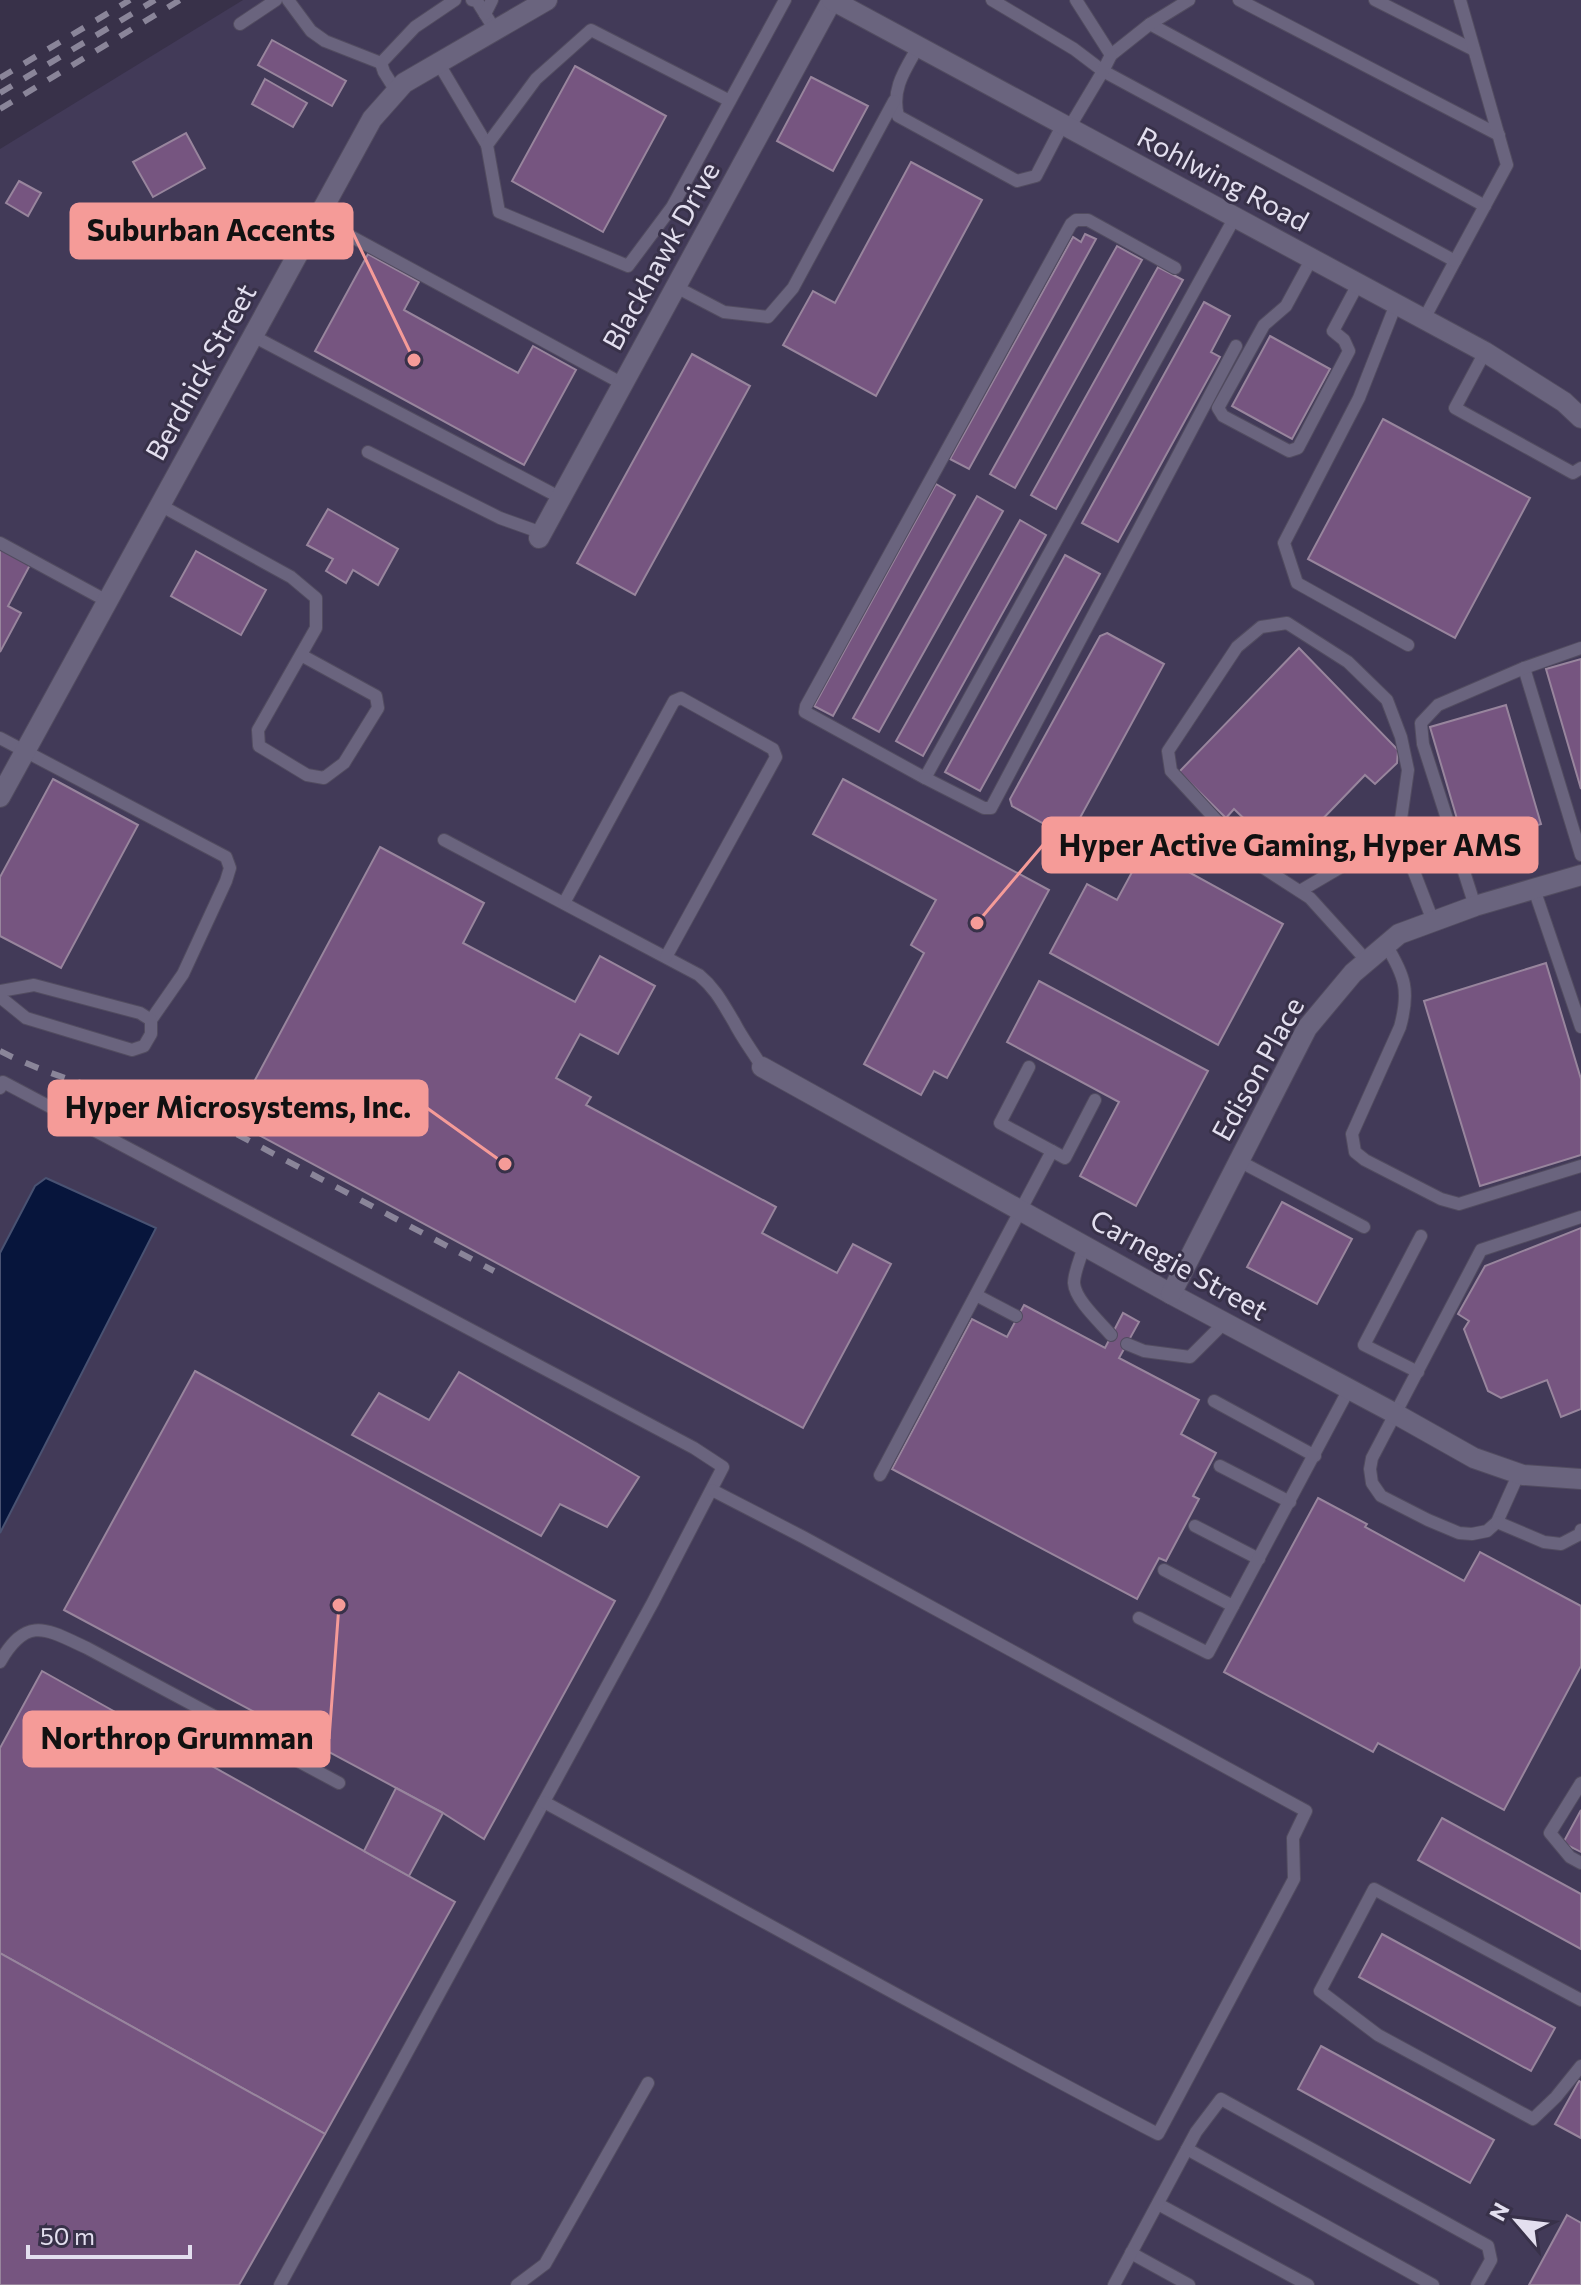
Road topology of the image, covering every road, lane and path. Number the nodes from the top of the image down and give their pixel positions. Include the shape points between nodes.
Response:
1 (276, 0) edge
2 (288, 0) edge
3 (455, 0) edge
4 (475, 0) edge
5 (492, 0) edge
6 (547, 0) edge
7 (785, 0) edge
8 (832, 0) edge
9 (992, 0) edge
10 (1076, 0) edge
11 (1189, 0) edge
12 (1239, 0) edge
13 (1375, 0) edge
14 (1460, 0) edge
15 (490, 22) junction
16 (240, 24) dead end
17 (1150, 24) junction
18 (918, 47) junction
19 (1474, 50) junction
20 (1111, 55) junction
21 (381, 63) junction
22 (439, 64) junction
23 (1103, 71) junction
24 (396, 91) junction
25 (730, 101) junction
26 (894, 101) junction
27 (1066, 126) junction
28 (1499, 135) junction
29 (487, 145) junction
30 (1485, 206) junction
31 (1235, 217) junction
32 (317, 218) junction
33 (1312, 258) junction
34 (1455, 261) junction
35 (1175, 268) dead end
36 (1358, 284) junction
37 (676, 287) junction
38 (1396, 304) junction
39 (1424, 319) junction
40 (253, 336) junction
41 (1236, 346) dead end
42 (1485, 352) junction
43 (623, 384) junction
44 (1581, 418) edge
45 (368, 452) dead end
46 (1581, 468) edge
47 (561, 498) junction
48 (160, 505) junction
49 (540, 536) joint
50 (0, 543) edge
51 (107, 601) junction
52 (1408, 645) dead end
53 (1581, 648) edge
54 (301, 655) junction
55 (1524, 668) junction
56 (0, 738) edge
57 (24, 752) junction
58 (925, 778) junction
59 (3, 784) edge
60 (1399, 833) junction
61 (444, 840) dead end
62 (1581, 855) edge
63 (1581, 875) edge
64 (1534, 889) junction
65 (1300, 891) junction
66 (564, 903) junction
67 (1475, 906) junction
68 (1433, 921) junction
69 (1386, 945) junction
70 (666, 957) junction
71 (1367, 961) junction
72 (0, 991) edge
73 (0, 997) edge
74 (151, 1020) junction
75 (1581, 1027) edge
76 (762, 1067) joint
77 (1029, 1067) dead end
78 (0, 1088) edge
79 (1095, 1100) dead end
80 (1052, 1151) junction
81 (1239, 1161) junction
82 (1581, 1166) edge
83 (1020, 1210) junction
84 (1581, 1217) edge
85 (1364, 1227) dead end
86 (1421, 1236) dead end
87 (1084, 1246) junction
88 (1171, 1294) junction
89 (976, 1295) junction
90 (1016, 1316) dead end
91 (1225, 1322) junction
92 (1111, 1335) dead end
93 (1127, 1344) dead end
94 (1418, 1372) junction
95 (1349, 1389) junction
96 (1214, 1401) dead end
97 (1394, 1413) junction
98 (1315, 1456) junction
99 (1220, 1466) dead end
100 (1519, 1473) junction
101 (880, 1475) dead end
102 (1581, 1479) edge
103 (712, 1490) junction
104 (1290, 1502) junction
105 (1497, 1522) junction
106 (1195, 1526) dead end
107 (1581, 1530) edge
108 (1259, 1559) junction
109 (1164, 1570) dead end
110 (1233, 1606) junction
111 (1139, 1618) dead end
112 (0, 1662) edge
113 (339, 1783) dead end
114 (1581, 1783) edge
115 (544, 1802) junction
116 (1581, 1863) edge
117 (1581, 2000) edge
118 (1581, 2066) edge
119 (648, 2083) dead end
120 (1187, 2149) junction
121 (1158, 2204) junction
122 (1131, 2253) junction
123 (280, 2285) edge
124 (517, 2285) edge
125 (1114, 2285) edge
126 (1189, 2285) edge
127 (1308, 2285) edge
128 (1433, 2285) edge
129 (1477, 2285) edge

1 - 16 lane
2 - 21 lane via 325,41
3 - 21 lane via 415,27
4 - 15 lane
5 - 15 lane
6 - 15 street, Berdnick Street
7 - 25 lane
8 - 18 street, Rohlwing Road
8 - 37 street, Blackhawk Drive
9 - 23 lane
10 - 20 lane
11 - 17 lane
12 - 28 lane
13 - 19 lane
14 - 19 lane
15 - 22 street, Berdnick Street
17 - 20 lane
17 - 30 lane
18 - 26 lane
18 - 27 street, Rohlwing Road
19 - 28 lane
20 - 23 lane
21 - 24 lane
22 - 24 street, Berdnick Street
22 - 29 lane
23 - 27 lane
23 - 34 lane
24 - 32 street, Berdnick Street via 372,119
25 - 29 lane via 591,30 536,79
25 - 29 lane via 672,207 628,266 499,212
26 - 27 lane via 898,116 1017,181 1036,176
26 - 37 lane via 793,288 768,317 724,312
27 - 31 street, Rohlwing Road
28 - 30 lane via 1507,165
30 - 34 lane
31 - 33 street, Rohlwing Road
31 - 58 lane
32 - 40 street, Berdnick Street
32 - 43 lane
33 - 36 street, Rohlwing Road
33 - 36 lane via 1286,306 1264,325 1218,408 1223,416 1289,451 1298,448 1349,351 1333,331
34 - 39 lane
35 - 58 lane via 1088,220 1071,224 806,706 805,712
36 - 38 street, Rohlwing Road
37 - 43 street, Blackhawk Drive
38 - 39 street, Rohlwing Road
38 - 52 lane via 1359,398 1284,543 1297,583
39 - 42 street, Rohlwing Road
40 - 47 lane
40 - 48 street, Berdnick Street
41 - 58 lane via 991,808
42 - 44 street, Rohlwing Road
42 - 46 lane via 1455,408 1573,473
43 - 47 street, Blackhawk Drive
45 - 49 lane
47 - 49 street, Blackhawk Drive
48 - 51 street, Berdnick Street
48 - 54 lane via 291,577 316,598 316,628
50 - 51 lane
51 - 57 street, Berdnick Street
53 - 55 lane
54 - 54 lane via 258,730 259,746 307,775 324,778 344,763 378,708 376,696
55 - 62 lane
55 - 67 lane via 1438,705 1421,723 1423,744
56 - 57 lane
57 - 59 street, Berdnick Street
57 - 74 lane via 226,857 226,881 183,974
60 - 65 lane
60 - 65 lane via 1408,770 1387,700 1348,662 1287,623 1261,627 1237,647 1168,751 1171,771 1256,863
60 - 68 lane
61 - 66 lane
63 - 64 street, Edison Place
64 - 67 street, Edison Place
64 - 75 lane
65 - 71 lane
66 - 70 lane
66 - 70 lane via 674,701 681,698 773,749 776,757
67 - 68 street, Edison Place
68 - 69 street, Edison Place
69 - 71 street, Edison Place
69 - 82 lane via 1402,972 1404,1012 1352,1134 1355,1152 1428,1193 1459,1204
70 - 76 lane via 711,985
71 - 81 street, Edison Place via 1307,1028
72 - 74 lane via 34,985
73 - 74 lane via 26,1018 132,1050 144,1046
76 - 83 street, Carnegie Street
77 - 80 lane via 1000,1123
78 - 103 lane via 3,1082 694,1448 723,1467
79 - 80 lane via 1065,1158
80 - 83 lane
81 - 85 lane
81 - 88 street, Edison Place
83 - 87 street, Carnegie Street
83 - 89 lane
84 - 94 lane via 1481,1250
86 - 94 lane via 1364,1345
87 - 88 street, Carnegie Street
87 - 92 lane via 1076,1292
88 - 91 street, Carnegie Street
89 - 90 lane
89 - 101 lane
91 - 93 lane via 1190,1357
91 - 95 street, Carnegie Street
94 - 97 lane
95 - 97 street, Carnegie Street
95 - 98 lane
96 - 98 lane
97 - 100 street, Carnegie Street via 1474,1458
97 - 105 lane via 1370,1469 1381,1496 1459,1533 1487,1531
98 - 104 lane
99 - 104 lane
100 - 102 street, Carnegie Street
100 - 105 lane
103 - 115 lane
103 - 115 lane via 1306,1811 1293,1838 1294,1879 1158,2134
104 - 108 lane
105 - 107 lane via 1561,1544
106 - 108 lane
108 - 110 lane
109 - 110 lane
110 - 111 lane via 1208,1653
112 - 113 lane via 11,1644 30,1631 46,1629
114 - 116 lane via 1550,1833
115 - 123 lane
117 - 118 lane via 1374,1889 1320,1991 1378,2035 1533,2119
119 - 124 lane via 545,2264
120 - 121 lane
120 - 128 lane
120 - 129 lane via 1221,2099 1488,2246 1491,2260
121 - 122 lane
121 - 127 lane
122 - 125 lane
122 - 126 lane

